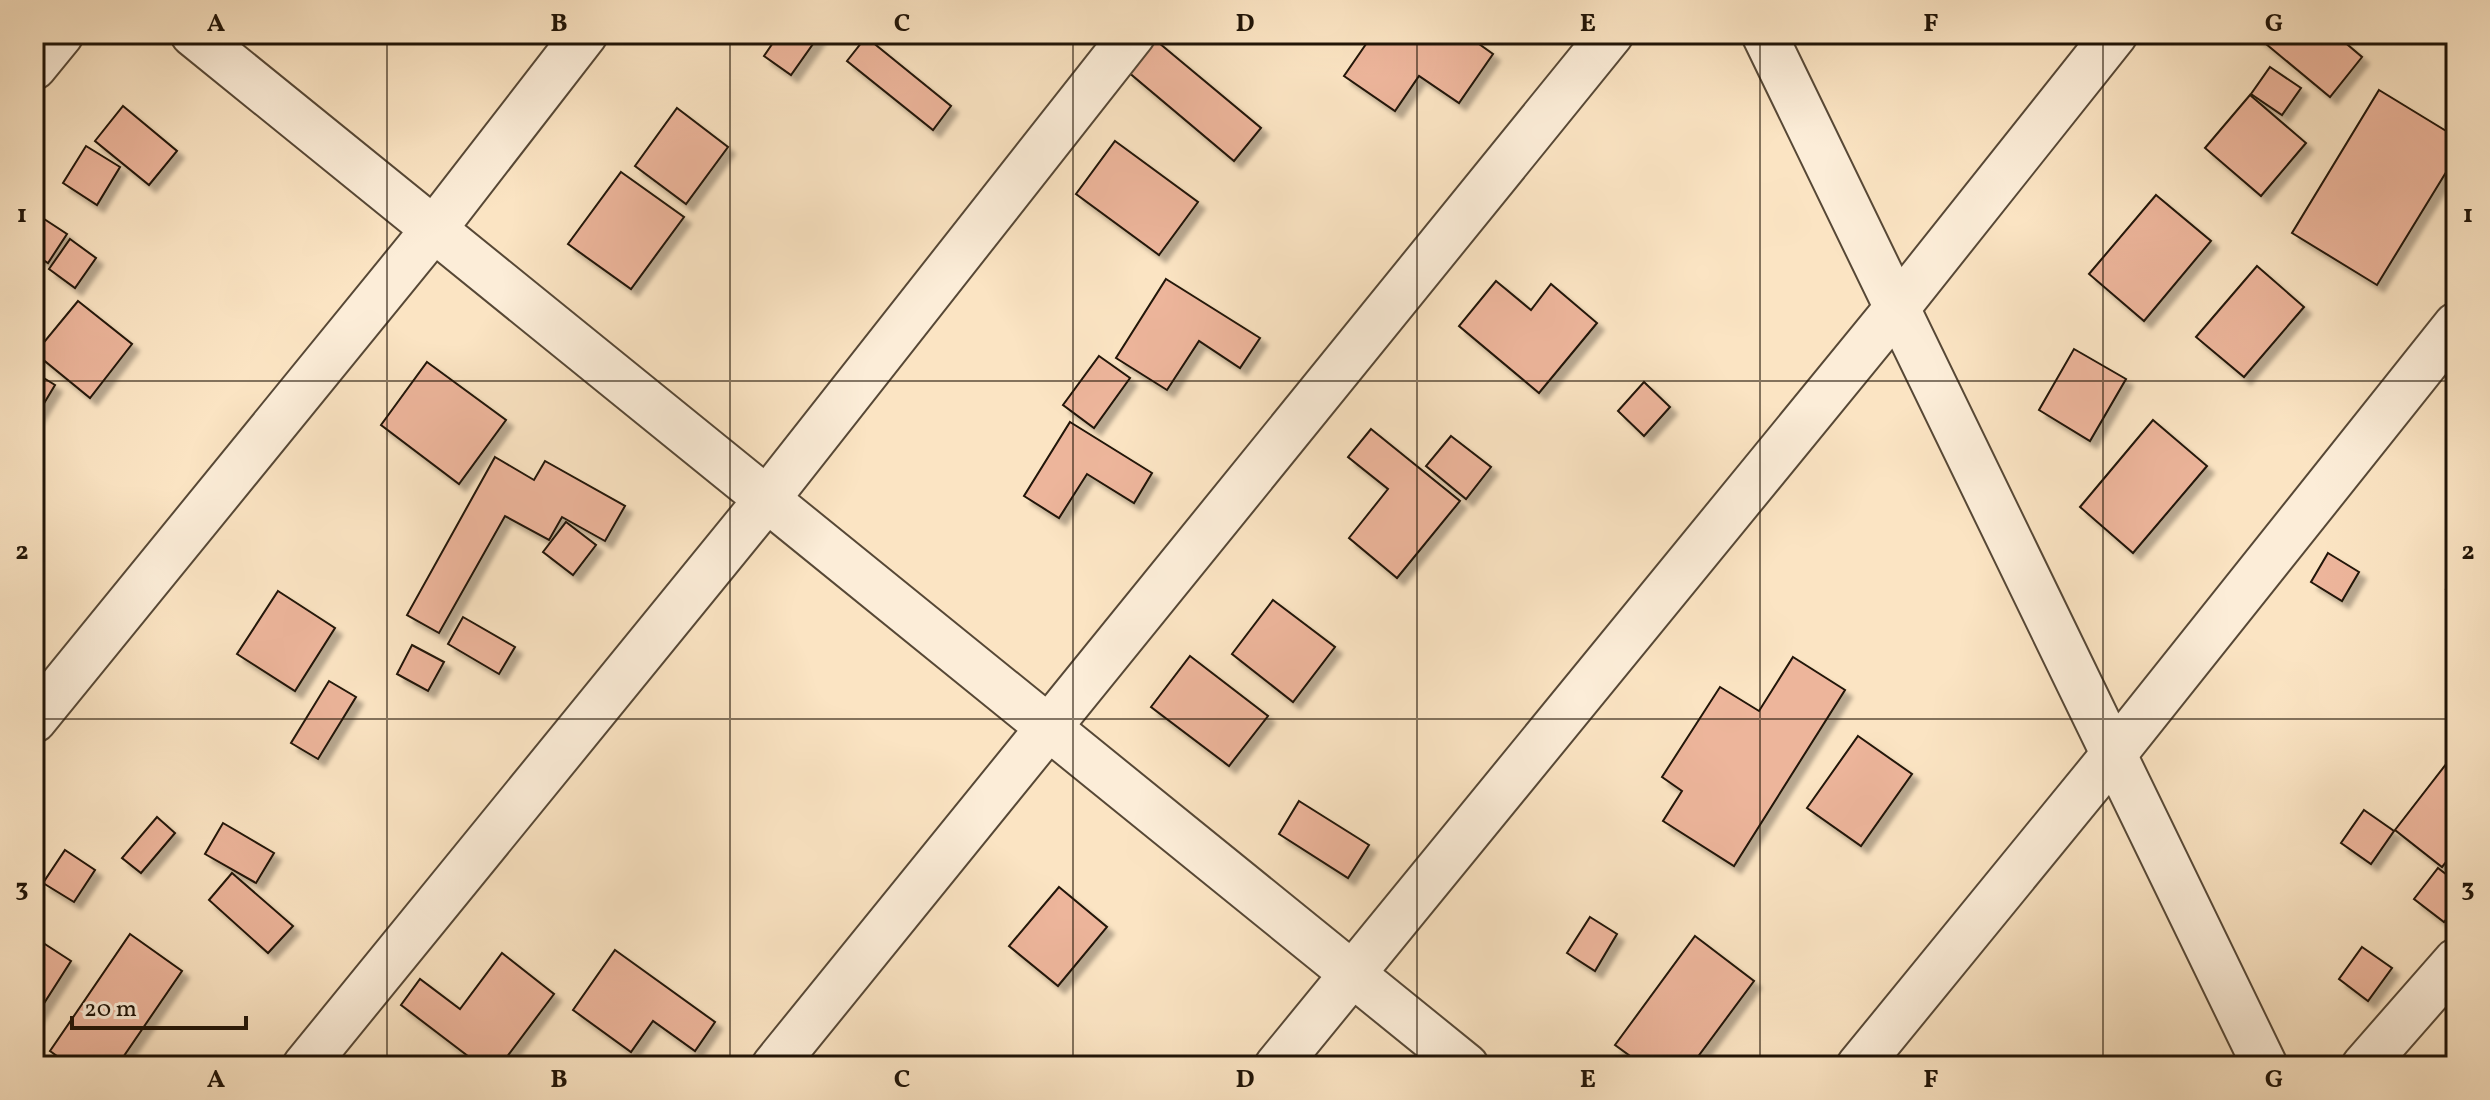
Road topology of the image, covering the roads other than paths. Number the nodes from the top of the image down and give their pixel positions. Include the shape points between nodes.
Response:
1 (61, 34) edge
2 (193, 34) edge
3 (585, 34) edge
4 (1133, 34) edge
5 (1611, 34) edge
6 (1764, 34) edge
7 (2115, 34) edge
8 (34, 67) edge
9 (434, 229) junction
10 (1897, 308) junction
11 (2456, 325) edge
12 (767, 499) junction
13 (34, 720) edge
14 (1049, 728) junction
15 (2114, 754) junction
16 (2456, 961) edge
17 (1352, 974) junction
18 (305, 1066) edge
19 (774, 1066) edge
20 (1277, 1066) edge
21 (1466, 1066) edge
22 (1859, 1066) edge
23 (2265, 1066) edge
24 (2364, 1066) edge

1 - 8 street
2 - 9 street
3 - 9 street
4 - 12 street
5 - 14 street
6 - 10 street
7 - 10 street
9 - 12 street
9 - 13 street
10 - 15 street
10 - 17 street
11 - 15 street
12 - 14 street
12 - 18 street
14 - 17 street
14 - 19 street
15 - 22 street
15 - 23 street
16 - 24 street
17 - 20 street
17 - 21 street

